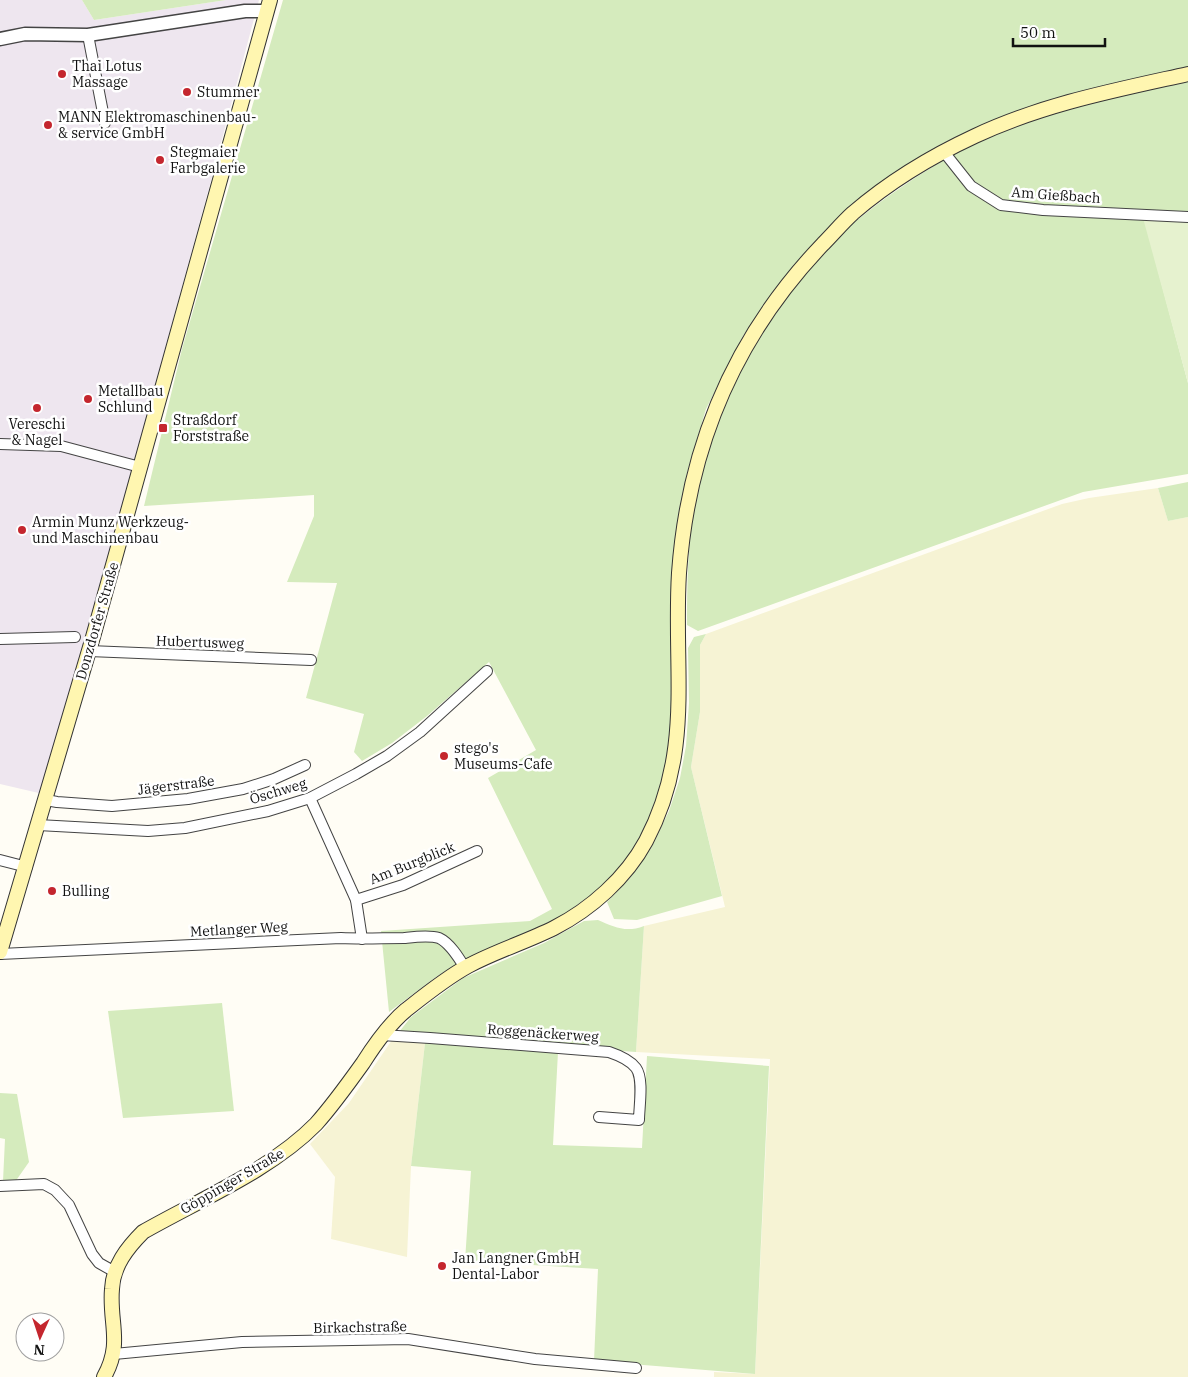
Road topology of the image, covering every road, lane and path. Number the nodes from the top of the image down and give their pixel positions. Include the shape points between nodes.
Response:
1 (268, 6) edge
2 (88, 35) junction
3 (0, 38) edge
4 (1188, 74) edge
5 (105, 123) dead end
6 (944, 152) junction
7 (1188, 217) edge
8 (0, 444) edge
9 (140, 467) junction
10 (75, 637) dead end
11 (0, 639) edge
12 (89, 651) junction
13 (311, 660) dead end
14 (487, 672) dead end
15 (305, 765) dead end
16 (310, 798) junction
17 (46, 800) junction
18 (38, 825) junction
19 (476, 851) dead end
20 (0, 860) edge
21 (27, 867) junction
22 (356, 900) junction
23 (362, 939) junction
24 (0, 953) edge
25 (465, 968) junction
26 (382, 1036) junction
27 (599, 1117) dead end
28 (0, 1186) edge
29 (115, 1272) junction
30 (114, 1354) junction
31 (636, 1368) dead end
32 (104, 1377) edge

1 - 2 street
1 - 9 main road, Donzdorfer Straße
2 - 3 street via 25,34
2 - 5 street
4 - 6 main road, Göppinger Straße via 1018,118
6 - 7 street, Am Gießbach via 970,186 1001,205
6 - 25 main road, Göppinger Straße via 908,173 852,214 800,268 744,348 723,390 694,471 683,535 679,576 680,695 675,754 665,797 643,847 626,870 593,903 556,927
8 - 9 street via 61,446
9 - 12 main road, Donzdorfer Straße
10 - 11 street
12 - 13 street, Hubertusweg
12 - 17 main road, Donzdorfer Straße
14 - 16 street, Öschweg via 427,726 386,756
15 - 17 street, Jägerstraße via 243,789 188,799 112,806
16 - 18 street, Öschweg via 268,811 185,828 148,830
16 - 22 street, Am Burgblick
17 - 18 main road, Donzdorfer Straße
18 - 21 main road, Donzdorfer Straße
19 - 22 street, Am Burgblick via 403,885
20 - 21 street
21 - 24 main road, Donzdorfer Straße
22 - 23 street, Am Burgblick
23 - 24 street, Metlanger Weg
23 - 25 street, Metlanger Weg via 439,938
25 - 26 main road, Göppinger Straße via 402,1013
26 - 27 street, Roggenäckerweg via 609,1052 623,1057 637,1068 641,1080 639,1120
26 - 29 main road, Göppinger Straße via 344,1091 296,1143 258,1168 143,1232 129,1246
28 - 29 street via 44,1184 55,1190 69,1205 95,1258
29 - 30 main road, Göppinger Straße via 112,1289
30 - 31 street, Birkachstraße via 242,1342 408,1339 535,1359
30 - 32 main road, Göppinger Straße

